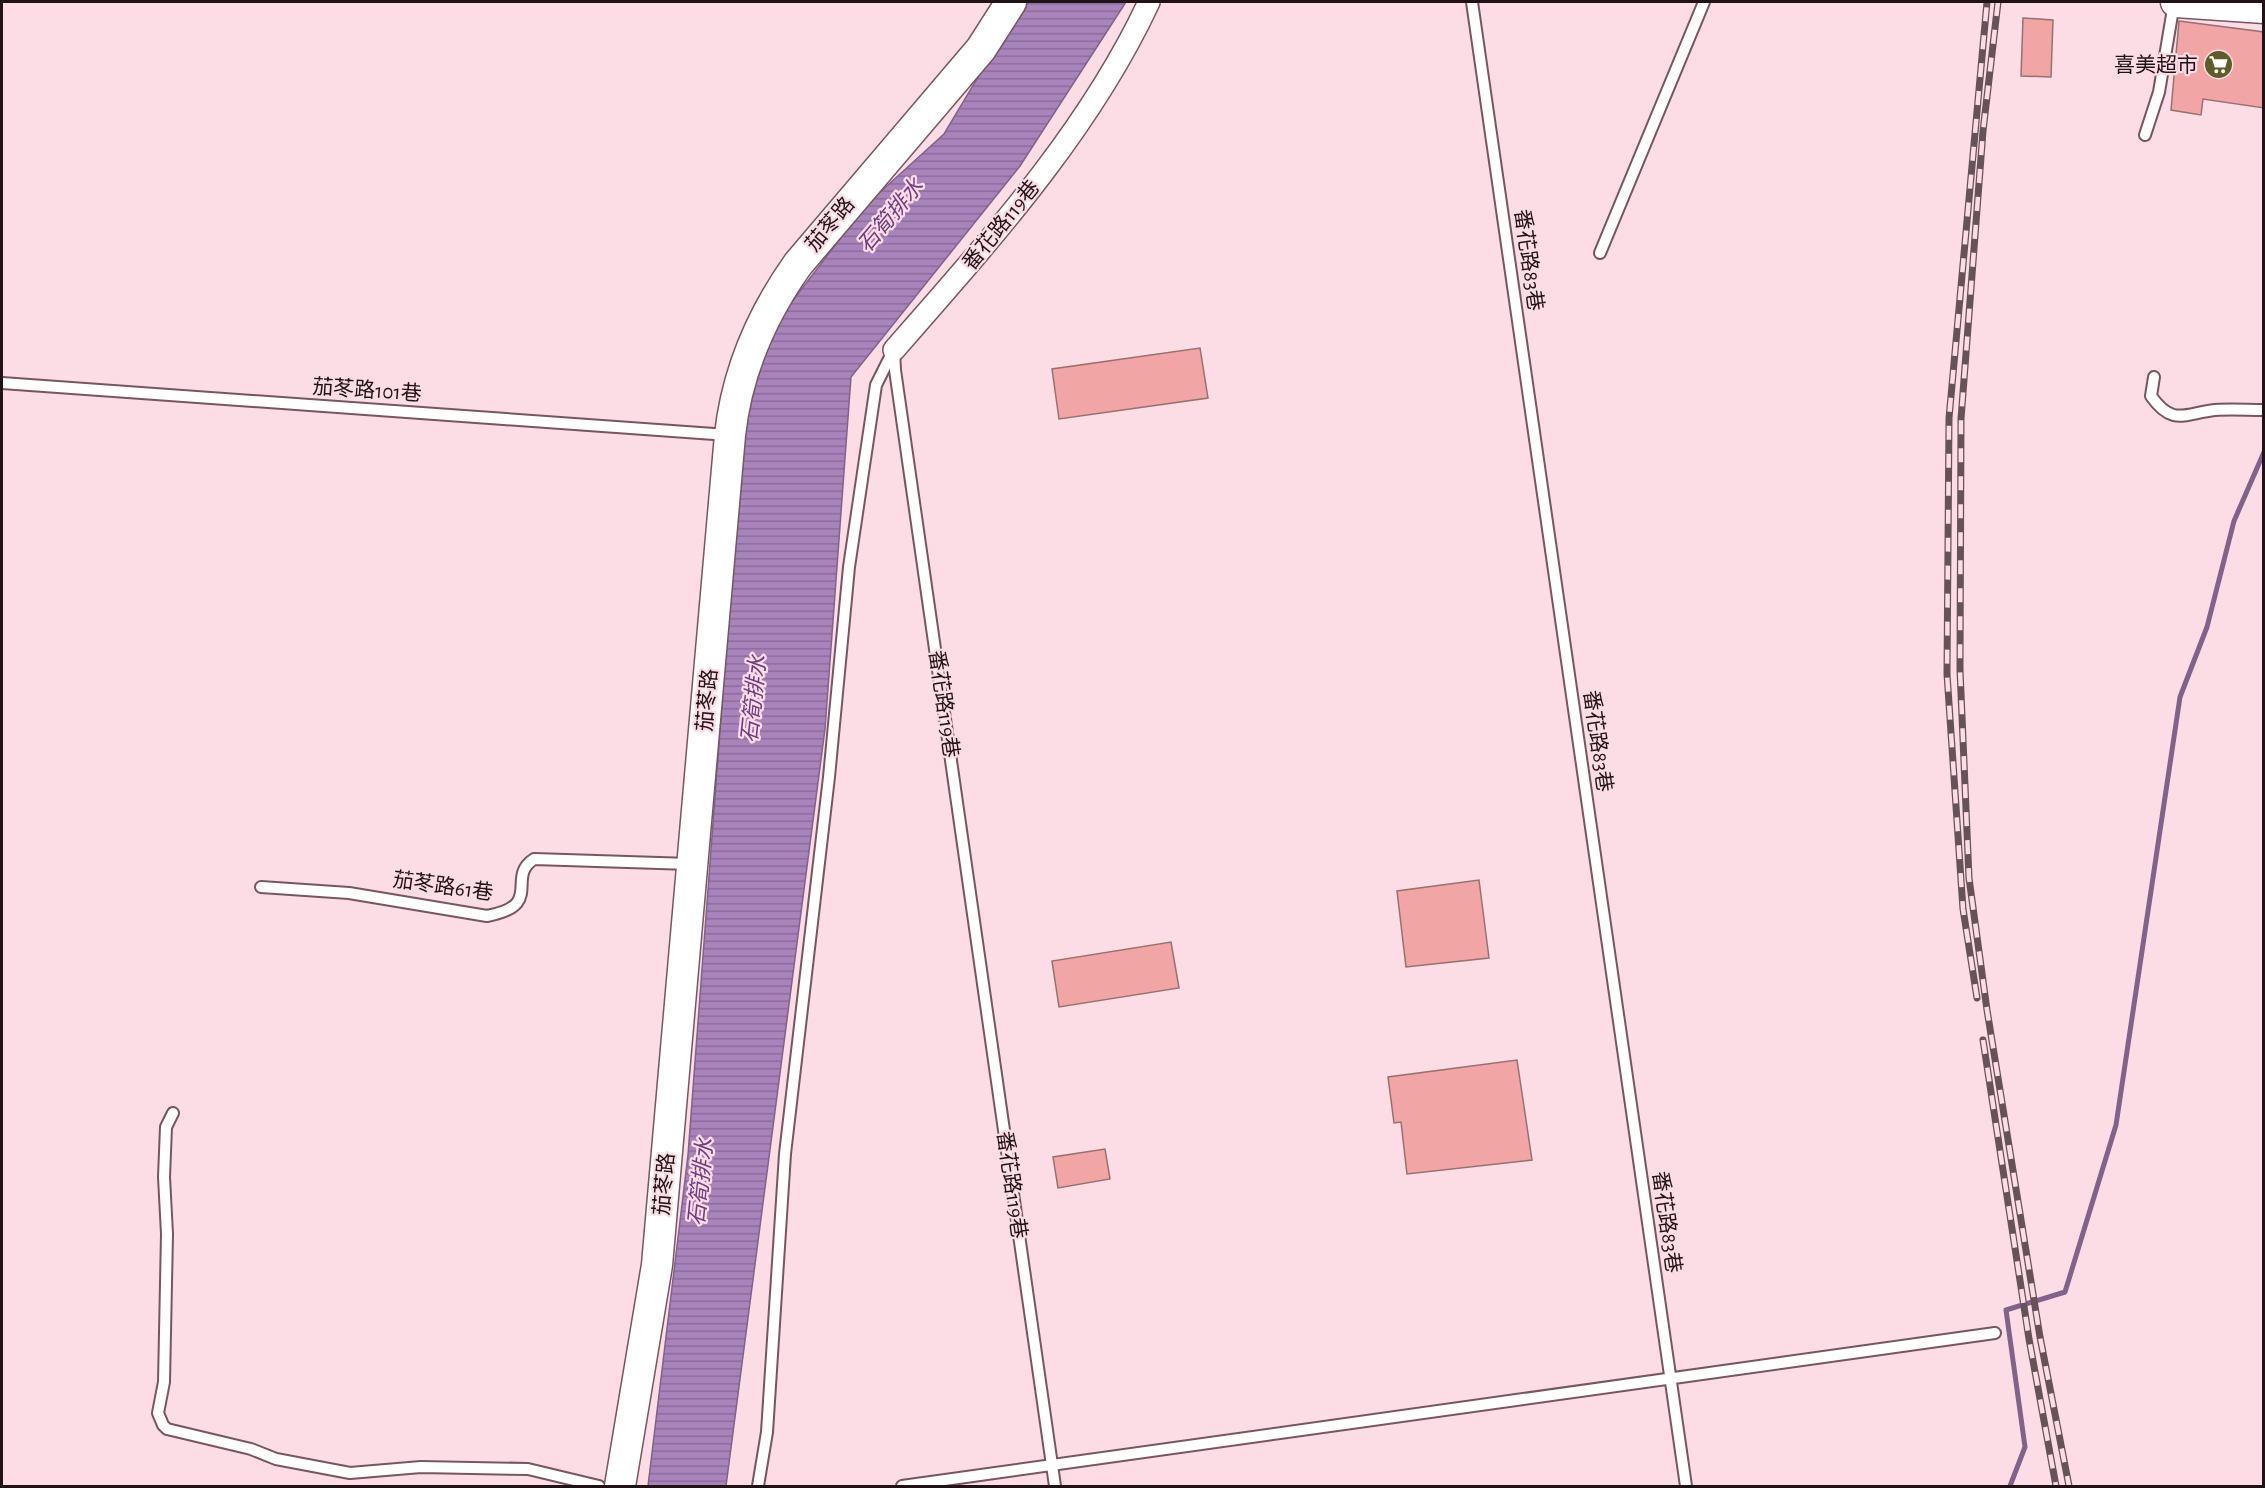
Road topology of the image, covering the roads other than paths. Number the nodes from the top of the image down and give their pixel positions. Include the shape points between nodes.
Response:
1 (1011, 2) edge
2 (1149, 2) edge
3 (1472, 2) edge
4 (1704, 2) edge
5 (2175, 2) edge
6 (2264, 8) edge
7 (2145, 135) dead end
8 (1600, 253) dead end
9 (894, 350) junction
10 (2154, 377) dead end
11 (2, 383) edge
12 (2264, 410) edge
13 (730, 435) junction
14 (693, 864) junction
15 (261, 887) dead end
16 (173, 1113) dead end
17 (1995, 1333) dead end
18 (1670, 1378) junction
19 (1052, 1465) junction
20 (599, 1486) edge
21 (620, 1486) edge
22 (758, 1486) edge
23 (902, 1486) edge
24 (1056, 1486) edge
25 (1686, 1486) edge

1 - 13 street, 茄苳路 via 981,49 811,246 785,282 747,356 735,397
2 - 9 street, 番花路119巷 via 1131,39 1064,145 988,242
3 - 18 lane, 番花路83巷
4 - 8 lane
5 - 6 street
5 - 7 lane via 2160,92
9 - 19 lane, 番花路119巷
9 - 22 lane via 876,385 849,567 785,1154 767,1432
10 - 12 lane via 2151,396 2160,410 2181,417 2214,410
11 - 13 lane, 茄苳路101巷
13 - 14 street, 茄苳路
14 - 15 lane, 茄苳路61巷 via 534,860 524,869 522,894 516,904 504,913 487,916 349,893
14 - 21 street, 茄苳路 via 657,1265
16 - 20 lane via 166,1127 164,1371 158,1413 167,1429 251,1449 276,1459 350,1473 421,1467 521,1468
17 - 18 lane
18 - 19 lane
18 - 25 lane, 番花路83巷
19 - 23 lane
19 - 24 lane, 番花路119巷

